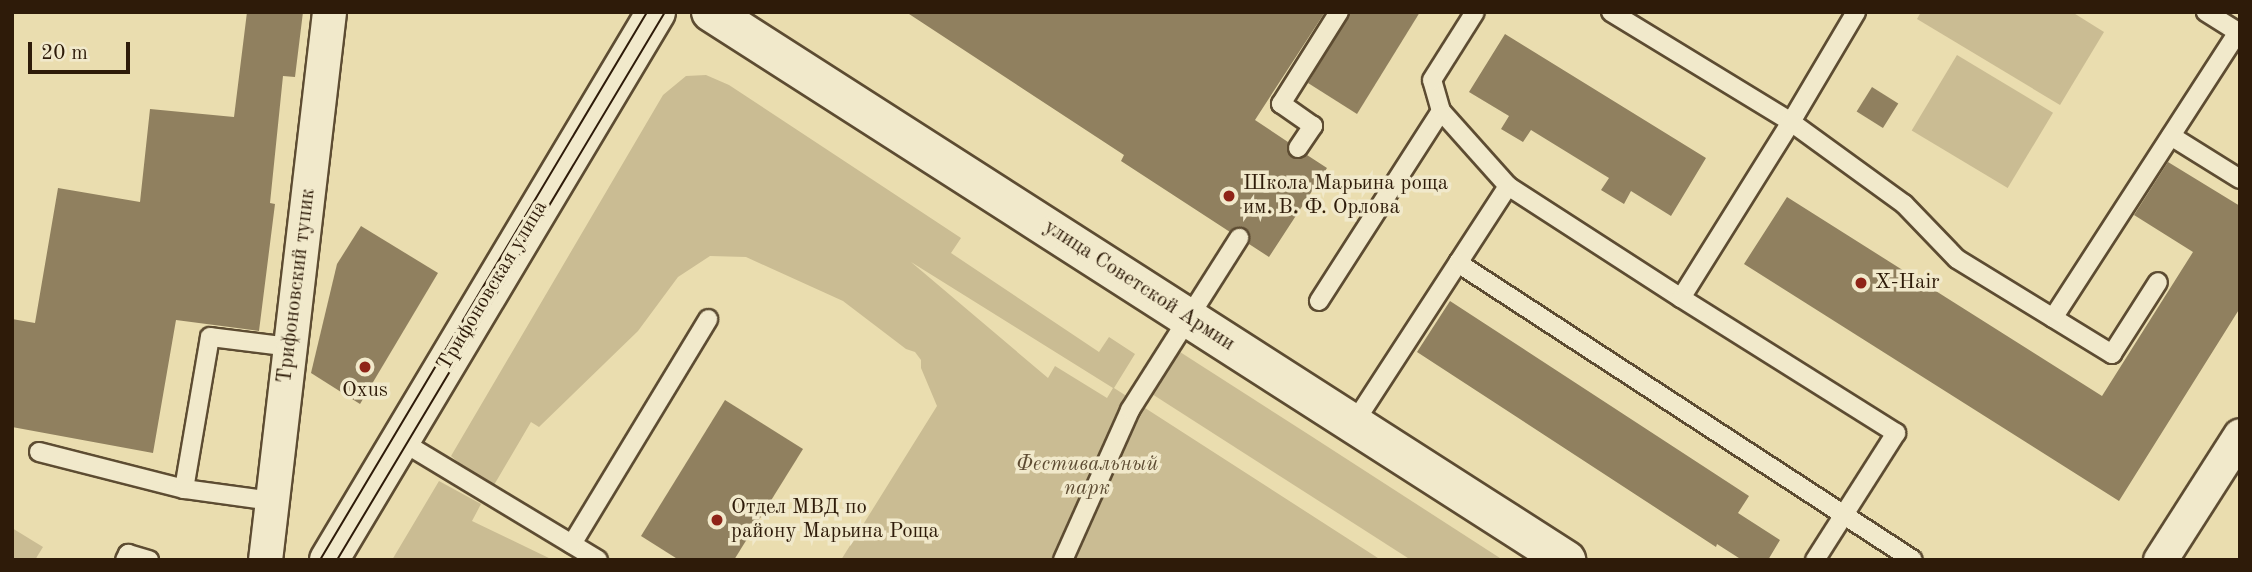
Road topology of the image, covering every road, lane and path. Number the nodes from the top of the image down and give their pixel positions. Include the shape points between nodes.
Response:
1 (329, 12) edge
2 (656, 12) edge
3 (711, 12) edge
4 (1339, 12) edge
5 (1475, 12) edge
6 (1611, 12) edge
7 (1856, 12) edge
8 (2206, 12) edge
9 (1441, 111) junction
10 (1791, 122) junction
11 (2171, 136) junction
12 (1298, 148) dead end
13 (2240, 179) edge
14 (1508, 186) junction
15 (1240, 238) dead end
16 (1458, 263) junction
17 (2158, 282) dead end
18 (1681, 298) junction
19 (1319, 301) dead end
20 (1188, 317) junction
21 (2053, 318) junction
22 (708, 319) dead end
23 (290, 347) junction
24 (1353, 424) junction
25 (2240, 435) edge
26 (401, 441) junction
27 (39, 452) dead end
28 (184, 489) junction
29 (272, 501) junction
30 (1844, 515) junction
31 (572, 544) junction
32 (125, 560) edge
33 (149, 560) edge
34 (265, 560) edge
35 (329, 560) edge
36 (598, 560) edge
37 (1063, 560) edge
38 (1566, 560) edge
39 (1815, 560) edge
40 (1913, 560) edge
41 (2160, 560) edge

1 - 23 street, Трифоновский тупик
2 - 26 main road, Трифоновская улица
3 - 20 main road, улица Советской Армии
4 - 12 lane via 1282,104 1312,126
5 - 9 lane via 1433,80
6 - 10 lane
7 - 10 lane
8 - 11 lane via 2238,32
9 - 14 lane
9 - 19 lane
10 - 18 lane
10 - 21 lane via 1904,204 1957,259
11 - 13 lane
11 - 21 lane
14 - 16 lane
14 - 18 lane
15 - 20 lane
16 - 24 lane
16 - 30 lane
17 - 21 lane via 2112,354
18 - 30 lane via 1896,433
20 - 24 main road, улица Советской Армии
20 - 37 lane via 1130,410
22 - 31 lane
23 - 28 lane via 210,337
23 - 29 street, Трифоновский тупик
24 - 38 main road, улица Советской Армии
25 - 41 street
26 - 31 lane
26 - 35 main road, Трифоновская улица
27 - 28 lane
28 - 29 lane
29 - 34 street, Трифоновский тупик
30 - 39 lane
30 - 40 lane
31 - 36 lane
32 - 33 lane via 128,554

